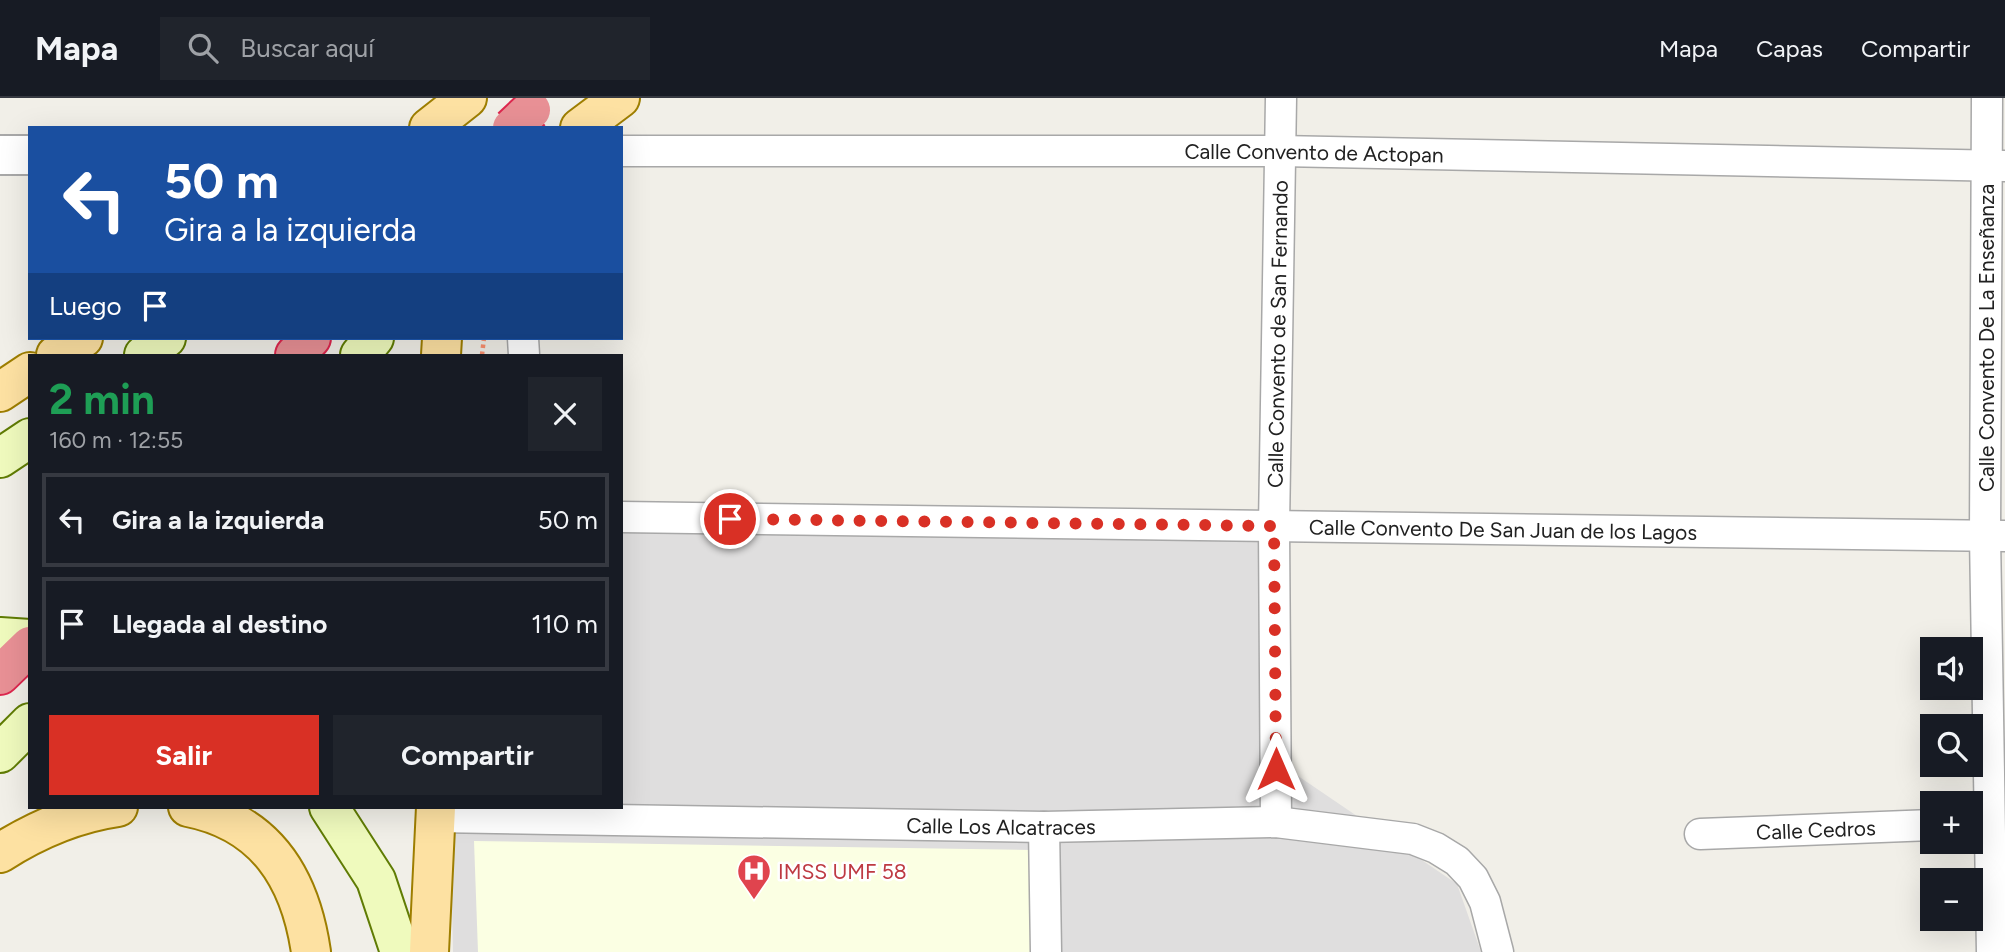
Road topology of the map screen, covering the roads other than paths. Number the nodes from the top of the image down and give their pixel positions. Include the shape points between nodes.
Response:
1 (549, 98) edge
2 (620, 98) edge
3 (1282, 98) edge
4 (1987, 98) edge
5 (514, 126) edge
6 (583, 126) edge
7 (623, 151) edge
8 (1280, 151) junction
9 (0, 155) edge
10 (28, 155) edge
11 (1996, 166) edge
12 (80, 340) edge
13 (163, 340) edge
14 (309, 340) edge
15 (372, 340) edge
16 (58, 354) edge
17 (145, 354) edge
18 (296, 354) edge
19 (361, 354) edge
20 (28, 373) edge
21 (0, 392) edge
22 (28, 439) edge
23 (0, 458) edge
24 (623, 517) edge
25 (1274, 526) junction
26 (1995, 536) edge
27 (0, 637) edge
28 (28, 639) edge
29 (28, 648) edge
30 (0, 675) edge
31 (28, 725) edge
32 (0, 753) edge
33 (104, 809) edge
34 (199, 809) edge
35 (330, 809) edge
36 (436, 812) edge
37 (1276, 822) junction
38 (1920, 825) edge
39 (1989, 826) edge
40 (1044, 827) junction
41 (1700, 834) dead end
42 (0, 853) edge
43 (311, 952) edge
44 (400, 952) edge
45 (429, 952) edge
46 (1046, 952) edge
47 (1498, 952) edge
48 (1992, 952) edge

1 - 5 highway, bridge
2 - 6 main road
3 - 8 street, Calle Convento de San Fernando
4 - 11 street, Calle Convento De La Enseñanza
7 - 8 street, Calle Convento de Actopan
8 - 11 street, Calle Convento de Actopan
8 - 25 street, Calle Convento de San Fernando
9 - 10 street
11 - 26 street, Calle Convento De La Enseñanza
12 - 16 main road
13 - 17 main road
14 - 18 highway
15 - 19 main road
20 - 21 main road
22 - 23 main road
24 - 25 street, Calle Convento De San Juan de los Lagos
25 - 26 street, Calle Convento De San Juan de los Lagos
25 - 37 street, Calle Convento de San Fernando
26 - 39 street, Calle Convento De La Enseñanza
27 - 28 main road
29 - 30 highway
31 - 32 main road
33 - 42 main road via 27,836
34 - 43 main road via 215,812 248,830 273,854 304,913
35 - 44 main road via 376,880
36 - 40 street, Calle Los Alcatraces
36 - 45 main road
37 - 40 street, Calle Los Alcatraces
37 - 47 street, Calle Los Alcatraces via 1413,839 1436,848 1473,878 1485,902
38 - 41 street, Calle Cedros
39 - 48 street, Calle Convento De La Enseñanza
40 - 46 street

